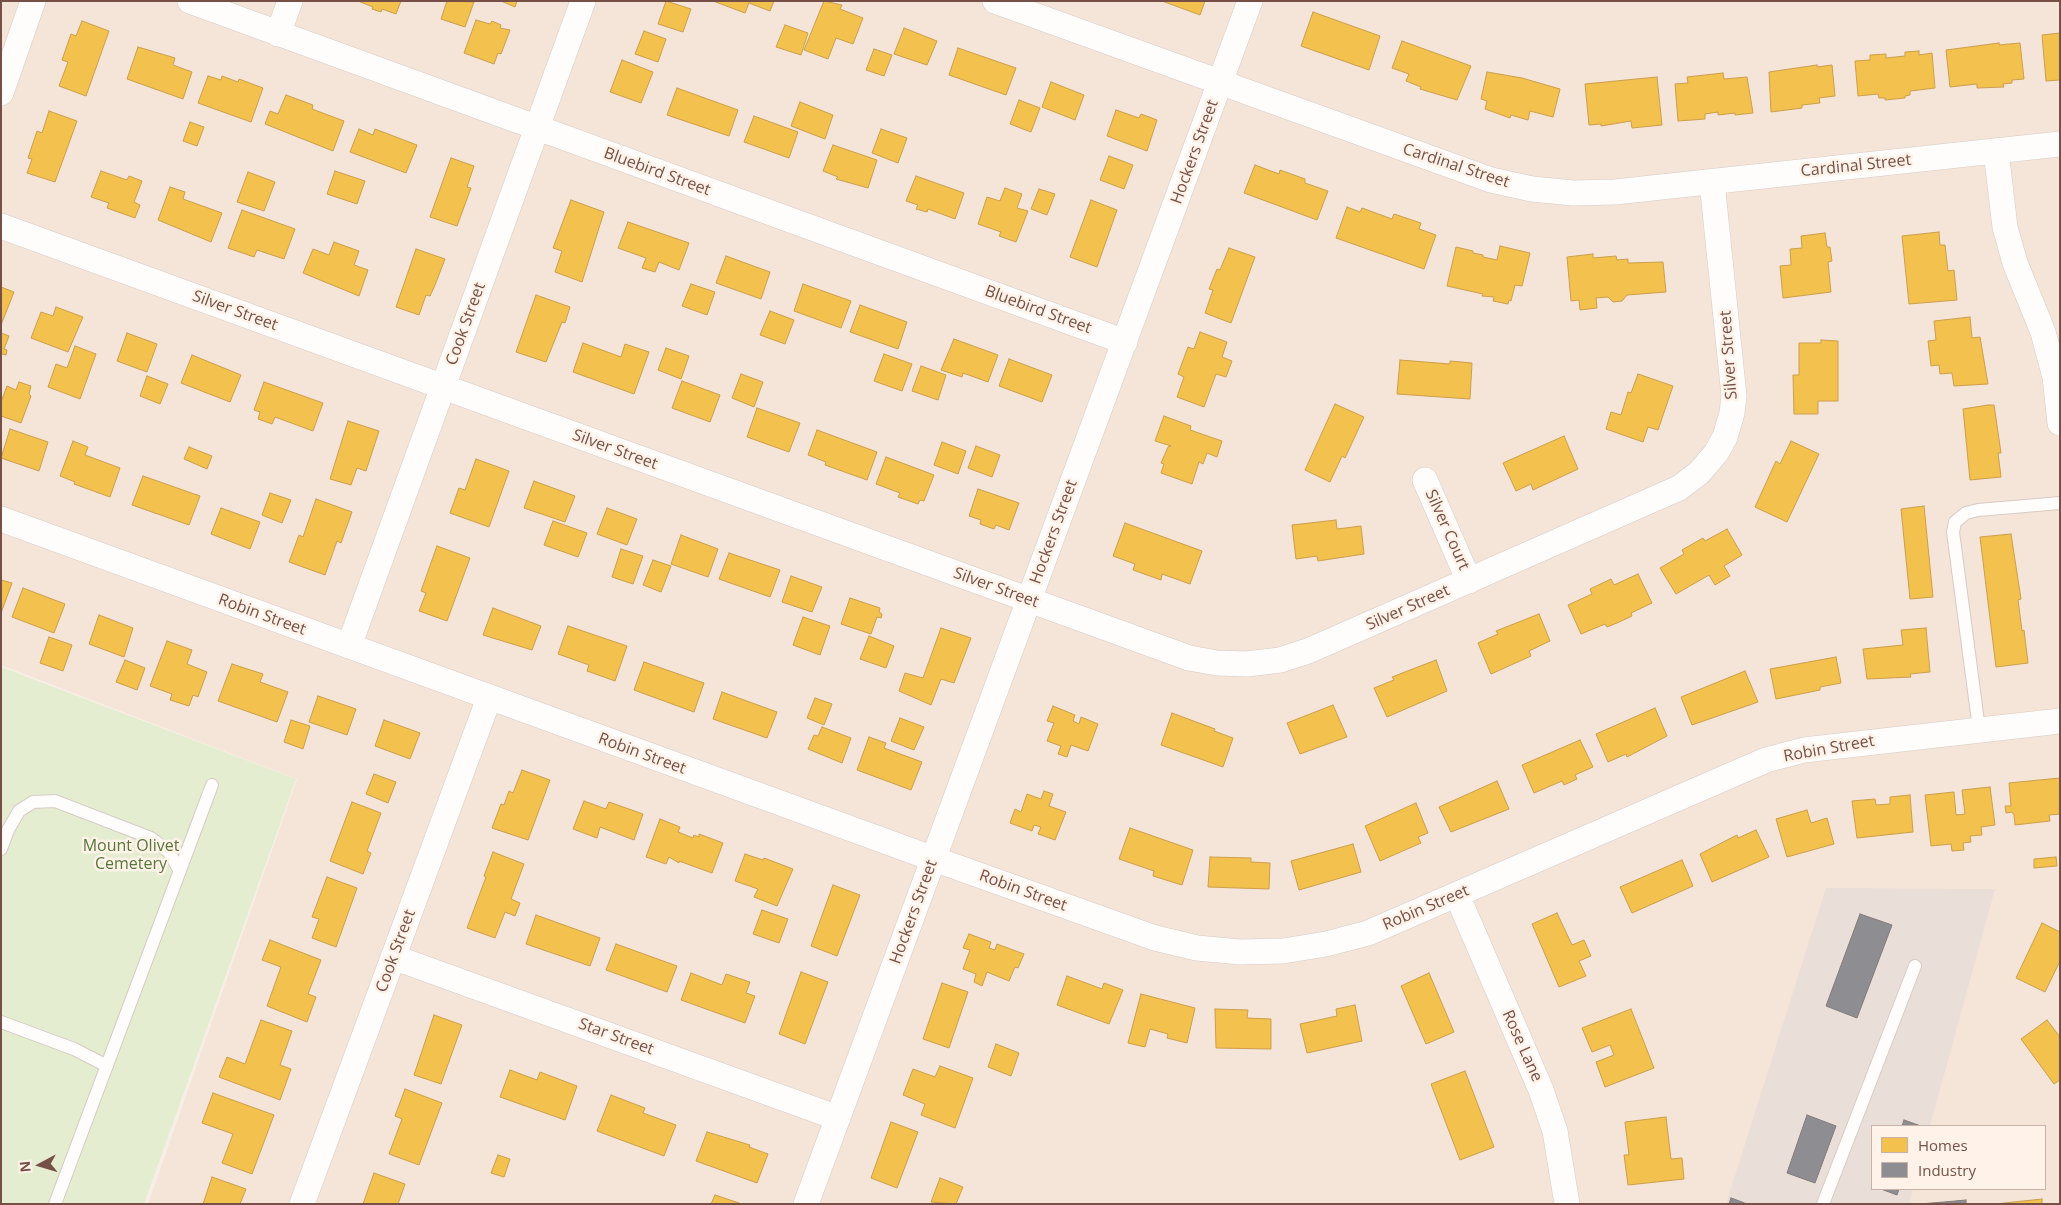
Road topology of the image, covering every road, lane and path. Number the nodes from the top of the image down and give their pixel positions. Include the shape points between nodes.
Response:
1 (32, 1) edge
2 (190, 1) edge
3 (290, 1) edge
4 (583, 1) edge
5 (995, 1) edge
6 (1250, 1) edge
7 (278, 34) junction
8 (1220, 83) junction
9 (1, 93) edge
10 (537, 128) junction
11 (2060, 144) edge
12 (1996, 151) junction
13 (1712, 182) junction
14 (1, 226) edge
15 (1125, 342) junction
16 (443, 387) junction
17 (2060, 423) edge
18 (1424, 480) dead end
19 (2060, 503) edge
20 (1, 520) edge
21 (1469, 581) junction
22 (1029, 600) junction
23 (348, 646) junction
24 (489, 698) junction
25 (2060, 721) edge
26 (1979, 729) junction
27 (212, 785) dead end
28 (1, 849) edge
29 (934, 860) junction
30 (180, 871) junction
31 (1457, 895) junction
32 (393, 957) junction
33 (1915, 966) dead end
34 (1, 1022) edge
35 (107, 1066) junction
36 (838, 1118) junction
37 (55, 1204) edge
38 (302, 1204) edge
39 (806, 1204) edge
40 (1567, 1204) edge
41 (1823, 1204) edge

1 - 9 street
2 - 7 street, Bluebird Street
3 - 7 street
4 - 10 street, Cook Street
5 - 8 street, Cardinal Street
6 - 8 street, Hockers Street
7 - 10 street, Bluebird Street
8 - 13 street, Cardinal Street via 1490,180 1532,189 1573,193 1615,192
8 - 15 street, Hockers Street
10 - 15 street, Bluebird Street
10 - 16 street, Cook Street
11 - 12 street, Cardinal Street
12 - 13 street, Cardinal Street
12 - 17 street via 2005,227 2015,263 2044,332 2055,377
13 - 21 street, Silver Street via 1734,396 1725,437 1716,453 1699,473 1679,488
14 - 16 street, Silver Street
15 - 22 street, Hockers Street
16 - 22 street, Silver Street
16 - 23 street, Cook Street
18 - 21 street, Silver Court
19 - 26 lane via 1978,510 1966,513 1955,522 1953,532
20 - 23 street, Robin Street
21 - 22 street, Silver Street via 1308,651 1280,660 1247,664 1189,658
22 - 29 street, Hockers Street
23 - 24 street, Robin Street
24 - 29 street, Robin Street
24 - 32 street, Cook Street
25 - 26 street, Robin Street
26 - 31 street, Robin Street via 1837,744 1766,760
27 - 30 lane
28 - 30 lane via 19,811 33,802 55,802 150,838 169,852
29 - 31 street, Robin Street via 1154,938 1197,948 1240,952 1283,951 1368,933
29 - 36 street, Hockers Street
30 - 35 lane
31 - 40 street, Rose Lane via 1541,1090 1555,1131
32 - 36 street, Star Street
32 - 38 street, Cook Street
33 - 41 lane
34 - 35 lane via 74,1049
35 - 37 lane
36 - 39 street, Hockers Street

